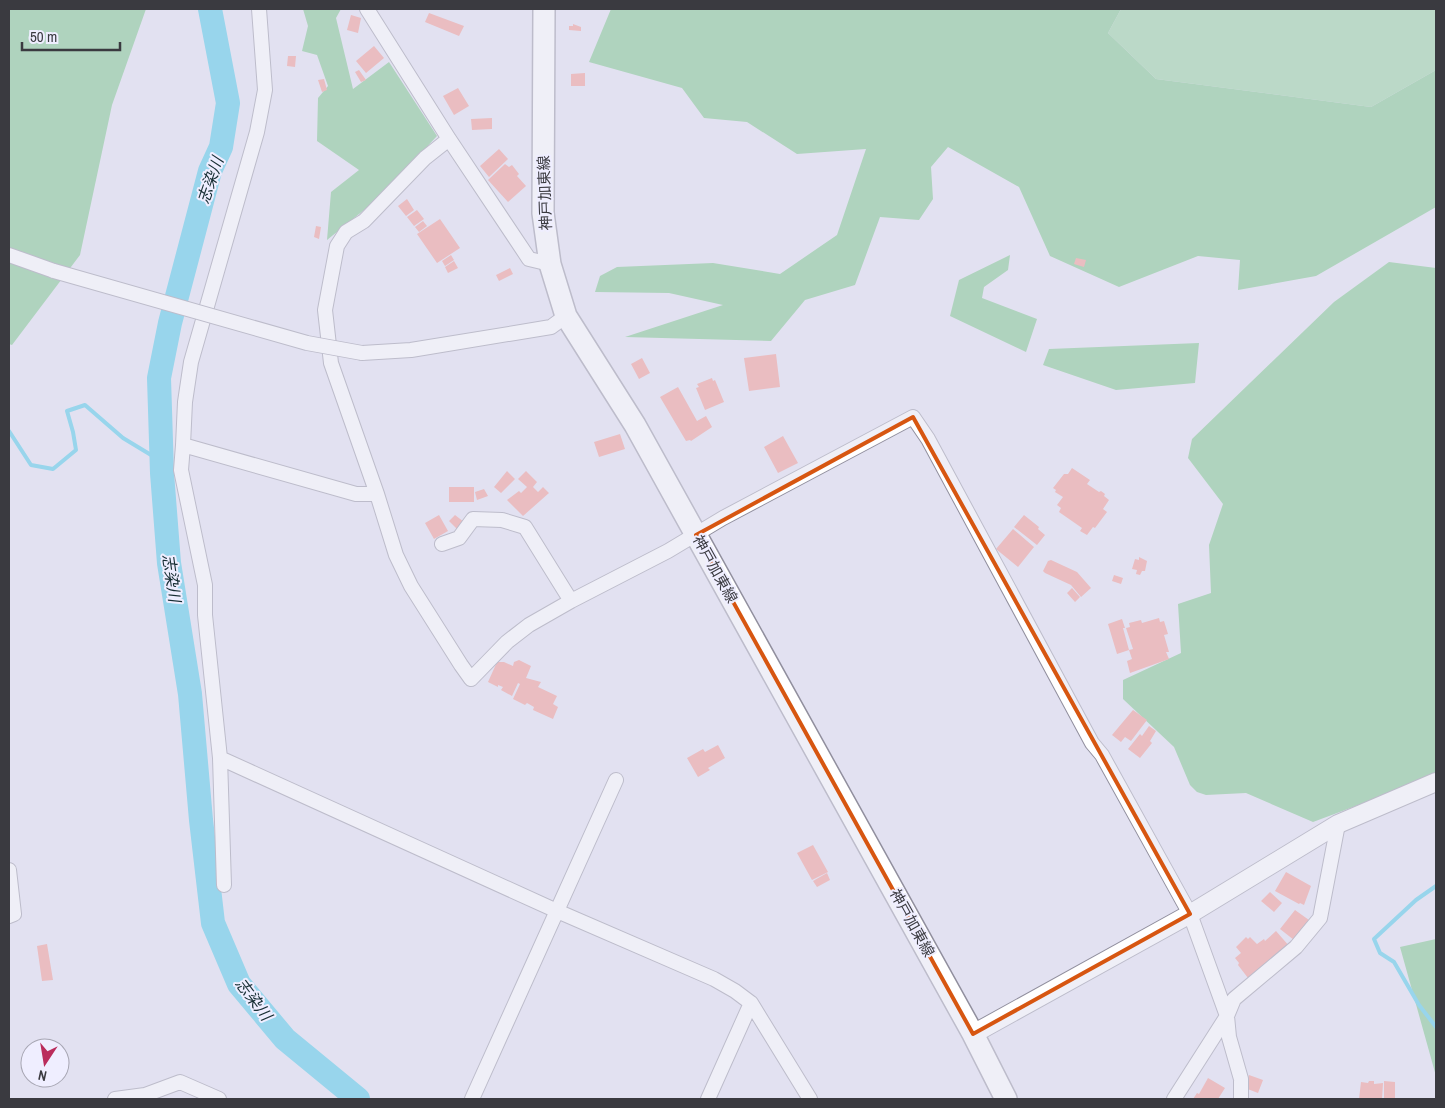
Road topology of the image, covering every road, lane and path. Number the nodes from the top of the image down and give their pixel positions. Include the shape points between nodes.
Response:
1 (259, 9) edge
2 (367, 9) edge
3 (544, 9) edge
4 (449, 139) junction
5 (9, 255) edge
6 (550, 264) junction
7 (566, 316) junction
8 (183, 445) junction
9 (377, 494) junction
10 (696, 535) junction
11 (442, 544) dead end
12 (571, 601) junction
13 (220, 758) junction
14 (616, 780) dead end
15 (1436, 782) edge
16 (1338, 824) junction
17 (9, 870) edge
18 (224, 885) dead end
19 (557, 911) junction
20 (1190, 914) junction
21 (9, 916) edge
22 (751, 1004) junction
23 (1227, 1016) junction
24 (973, 1034) junction
25 (115, 1099) edge
26 (220, 1099) edge
27 (472, 1099) edge
28 (708, 1099) edge
29 (810, 1099) edge
30 (1006, 1099) edge
31 (1174, 1099) edge
32 (1241, 1099) edge

1 - 8 street via 265,90 257,132 191,362
2 - 4 street
3 - 6 main road, 神戸加東線 via 543,213
4 - 6 street via 529,259
4 - 9 street via 425,158 364,221 346,232 337,246 325,310 331,363
5 - 7 street, bridge via 307,343 362,352 411,350 551,327
6 - 7 main road, 神戸加東線
7 - 10 main road, 神戸加東線 via 635,425
8 - 9 street via 356,494
8 - 13 street via 181,470 205,585 205,615
9 - 12 street via 396,555 410,586 471,679 522,630
10 - 12 street
10 - 20 street via 913,417
10 - 24 main road, 神戸加東線
11 - 12 street via 459,538 473,519 502,520 525,527
13 - 18 street
13 - 19 street
14 - 19 street
15 - 16 street
16 - 20 street
16 - 23 street via 1320,918 1296,947 1234,999
17 - 21 street via 14,914
19 - 22 street via 714,979 735,990
19 - 27 street
20 - 23 street
20 - 24 street
22 - 28 street
22 - 29 street
23 - 31 street
23 - 32 street via 1229,1037 1241,1080
24 - 30 main road, 神戸加東線
25 - 26 street via 146,1095 180,1082

